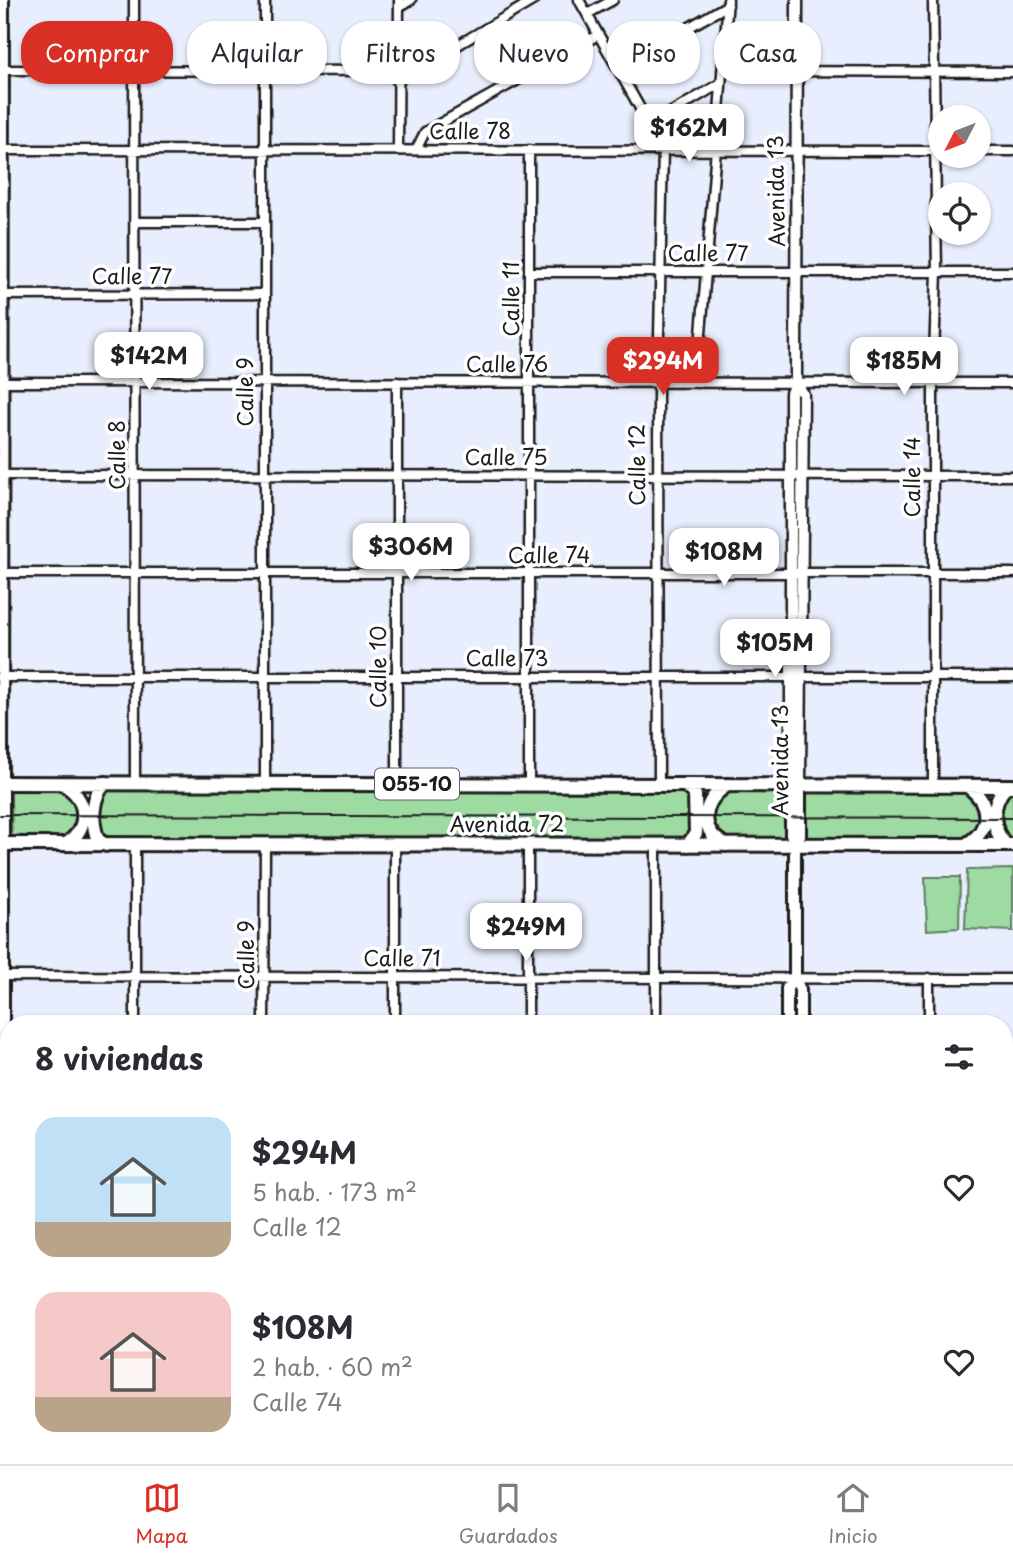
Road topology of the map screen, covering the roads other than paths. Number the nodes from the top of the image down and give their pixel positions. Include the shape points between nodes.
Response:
1 (134, 0) edge
2 (265, 0) edge
3 (411, 0) edge
4 (534, 0) edge
5 (579, 0) edge
6 (613, 0) edge
7 (797, 0) edge
8 (933, 0) edge
9 (728, 3) edge
10 (399, 4) edge
11 (2, 5) edge
12 (587, 15) junction
13 (134, 21) edge
14 (265, 21) edge
15 (698, 21) edge
16 (726, 21) edge
17 (797, 21) edge
18 (598, 34) junction
19 (460, 43) edge
20 (607, 49) edge
21 (2, 70) edge
22 (21, 70) edge
23 (821, 70) edge
24 (933, 71) junction
25 (1013, 72) edge
26 (133, 84) edge
27 (265, 84) edge
28 (397, 84) edge
29 (627, 84) edge
30 (719, 84) edge
31 (721, 84) edge
32 (796, 84) edge
33 (934, 105) edge
34 (651, 124) junction
35 (265, 149) junction
36 (398, 149) junction
37 (663, 149) junction
38 (1, 150) edge
39 (134, 150) junction
40 (416, 150) junction
41 (529, 150) junction
42 (716, 150) junction
43 (796, 151) junction
44 (991, 151) edge
45 (1013, 151) edge
46 (928, 152) edge
47 (936, 168) edge
48 (135, 222) junction
49 (264, 222) junction
50 (530, 272) junction
51 (662, 272) junction
52 (706, 272) junction
53 (797, 272) junction
54 (937, 272) junction
55 (1013, 272) edge
56 (264, 294) junction
57 (2, 295) edge
58 (134, 295) junction
59 (135, 381) junction
60 (263, 381) junction
61 (1, 382) edge
62 (397, 382) junction
63 (796, 382) junction
64 (529, 383) junction
65 (658, 383) junction
66 (697, 383) junction
67 (933, 383) junction
68 (1013, 383) edge
69 (2, 475) edge
70 (135, 475) junction
71 (530, 475) junction
72 (658, 475) junction
73 (933, 475) junction
74 (264, 476) junction
75 (397, 476) junction
76 (1013, 476) edge
77 (797, 477) junction
78 (1, 573) edge
79 (135, 573) junction
80 (263, 573) junction
81 (397, 573) junction
82 (529, 573) junction
83 (657, 573) junction
84 (790, 573) junction
85 (803, 573) junction
86 (933, 573) junction
87 (1013, 573) edge
88 (1, 677) edge
89 (135, 677) junction
90 (263, 677) junction
91 (397, 677) junction
92 (529, 677) junction
93 (657, 677) junction
94 (796, 677) junction
95 (932, 677) junction
96 (1013, 677) edge
97 (1, 783) edge
98 (106, 783) junction
99 (135, 783) junction
100 (63, 784) junction
101 (265, 784) junction
102 (397, 784) junction
103 (528, 785) junction
104 (659, 785) junction
105 (685, 785) junction
106 (728, 785) junction
107 (795, 785) junction
108 (933, 786) junction
109 (967, 786) junction
110 (1010, 786) edge
111 (66, 844) junction
112 (265, 844) junction
113 (967, 844) junction
114 (1, 845) edge
115 (106, 845) junction
116 (135, 845) junction
117 (395, 845) junction
118 (528, 845) junction
119 (656, 845) junction
120 (688, 845) junction
121 (726, 845) junction
122 (794, 845) junction
123 (1009, 845) edge
124 (1, 976) edge
125 (135, 976) junction
126 (264, 977) junction
127 (395, 977) junction
128 (528, 977) junction
129 (656, 978) junction
130 (795, 978) junction
131 (929, 978) junction
132 (1013, 979) edge
133 (2, 1015) edge
134 (135, 1015) edge
135 (264, 1015) edge
136 (395, 1015) edge
137 (528, 1015) edge
138 (656, 1015) edge
139 (787, 1015) edge
140 (800, 1015) edge
141 (929, 1015) edge

1 - 13 street, Calle 8
2 - 14 street, Calle 9
3 - 10 street
4 - 19 street
5 - 12 street, Calle 12
6 - 12 street
7 - 17 street, Avenida 13
8 - 24 street, Calle 14
9 - 15 street
9 - 16 street
11 - 21 main road
12 - 18 street, Calle 12
18 - 20 street, Calle 12
18 - 40 street via 425,132
21 - 22 street
21 - 38 main road
23 - 24 street
24 - 25 street
24 - 33 street, Calle 14
26 - 39 street, Calle 8
27 - 35 street, Calle 9
28 - 36 street
29 - 34 street, Calle 12
30 - 34 street
31 - 42 street
32 - 43 street, Avenida 13
34 - 37 street, Calle 12
35 - 36 street, Calle 78
35 - 39 street, Calle 78
35 - 49 street, Calle 9
36 - 40 street, Calle 78
37 - 41 street, Calle 78
37 - 42 street, Calle 78
37 - 51 street, Calle 12
38 - 39 street, Calle 78
38 - 57 main road
39 - 48 street, Calle 8
40 - 41 street, Calle 78
41 - 50 street, Calle 11
42 - 43 street, Calle 78
42 - 52 street
43 - 46 street, Calle 78
43 - 53 street, Avenida 13
44 - 45 street
47 - 54 street, Calle 14
48 - 49 street
48 - 58 street, Calle 8
49 - 56 street, Calle 9
50 - 51 street, Calle 77
50 - 64 street, Calle 11
51 - 52 street, Calle 77
51 - 65 street, Calle 12
52 - 53 street, Calle 77
52 - 66 street
53 - 54 street, Calle 77
53 - 63 street, Avenida 13
54 - 55 street, Calle 77
54 - 67 street, Calle 14
56 - 58 street, Calle 77
56 - 60 street, Calle 9
57 - 58 street, Calle 77
57 - 61 main road
58 - 59 street, Calle 8
59 - 60 street, Calle 76
59 - 61 street, Calle 76
59 - 70 street, Calle 8
60 - 62 street, Calle 76
60 - 74 street, Calle 9
61 - 69 main road
62 - 64 street, Calle 76
62 - 75 street, Calle 10
63 - 66 street, Calle 76
63 - 67 street, Calle 76
63 - 77 street, Avenida 13 via 803,394
64 - 65 street, Calle 76
64 - 71 street, Calle 11
65 - 66 street, Calle 76
65 - 72 street, Calle 12
67 - 68 street, Calle 76
67 - 73 street, Calle 14
69 - 70 street, Calle 75
69 - 78 main road
70 - 74 street, Calle 75
70 - 79 street, Calle 8
71 - 72 street, Calle 75
71 - 75 street, Calle 75
71 - 82 street, Calle 11
72 - 77 street, Calle 75
72 - 83 street, Calle 12
73 - 76 street, Calle 75
73 - 77 street, Calle 75
73 - 86 street, Calle 14
74 - 75 street, Calle 75
74 - 80 street, Calle 9
75 - 81 street, Calle 10
77 - 84 street, Avenida 13
77 - 85 street, Avenida 13
78 - 79 street, Calle 74
78 - 88 main road
79 - 80 street, Calle 74
79 - 89 street, Calle 8
80 - 81 street, Calle 74
80 - 90 street, Calle 9
81 - 82 street, Calle 74
81 - 91 street, Calle 10
82 - 83 street, Calle 74
82 - 92 street, Calle 11
83 - 84 street, Calle 74
83 - 93 street, Calle 12
84 - 85 street, Calle 74
84 - 94 street, Avenida 13
85 - 86 street, Calle 74
85 - 94 street, Avenida 13
86 - 87 street, Calle 74
86 - 95 street, Calle 14
88 - 89 street, Calle 73
88 - 97 main road
89 - 90 street, Calle 73
89 - 99 street, Calle 8
90 - 91 street, Calle 73
90 - 101 street, Calle 9
91 - 92 street, Calle 73
91 - 102 street, Calle 10
92 - 93 street, Calle 73
92 - 103 street, Calle 11
93 - 94 street, Calle 73
93 - 104 street, Calle 12
94 - 95 street, Calle 73
94 - 107 street, Avenida 13
95 - 96 street, Calle 73
95 - 108 street, Calle 14
97 - 100 main road, Avenida 72 / 055-10
97 - 114 main road
98 - 99 main road, Avenida 72 / 055-10
98 - 100 main road, Avenida 72 / 055-10
98 - 115 main road via 95,796 98,840
99 - 101 main road, Avenida 72 / 055-10
100 - 111 main road via 79,796 84,815 78,834
101 - 102 main road, Avenida 72 / 055-10
102 - 103 main road, Avenida 72 / 055-10
103 - 104 main road, Avenida 72 / 055-10
104 - 105 main road, Avenida 72 / 055-10
105 - 106 main road, Avenida 72 / 055-10
105 - 120 main road via 695,795 696,833
106 - 107 main road, Avenida 72 / 055-10
106 - 121 main road via 714,794 705,816 710,832
107 - 108 main road, Avenida 72 / 055-10
107 - 122 main road, Avenida 13 via 800,835
108 - 109 main road, Avenida 72 / 055-10
109 - 110 main road, Avenida 72 / 055-10
109 - 113 main road via 982,799 986,816 981,832
110 - 123 main road via 996,800 996,832
111 - 114 main road, Avenida 72
111 - 115 main road, Avenida 72
112 - 116 main road, Avenida 72
112 - 117 main road, Avenida 72
112 - 126 street, Calle 9
113 - 122 main road, Avenida 72
113 - 123 main road, Avenida 72
114 - 124 main road
115 - 116 main road, Avenida 72
116 - 125 street
117 - 118 main road, Avenida 72
117 - 127 street
118 - 119 main road, Avenida 72
118 - 128 street
119 - 120 main road, Avenida 72
119 - 129 street
120 - 121 main road, Avenida 72
121 - 122 main road, Avenida 72
122 - 130 main road, Avenida 13
124 - 125 street, Calle 71
124 - 133 main road
125 - 126 street, Calle 71
125 - 134 street
126 - 127 street, Calle 71
126 - 135 street, Calle 9
127 - 128 street, Calle 71
127 - 136 street
128 - 129 street, Calle 71
128 - 137 street
129 - 130 street, Calle 71
129 - 138 street
130 - 131 street, Calle 71
130 - 139 main road, Avenida 13 via 787,988
130 - 140 main road, Avenida 13
131 - 132 street, Calle 71
131 - 141 street

